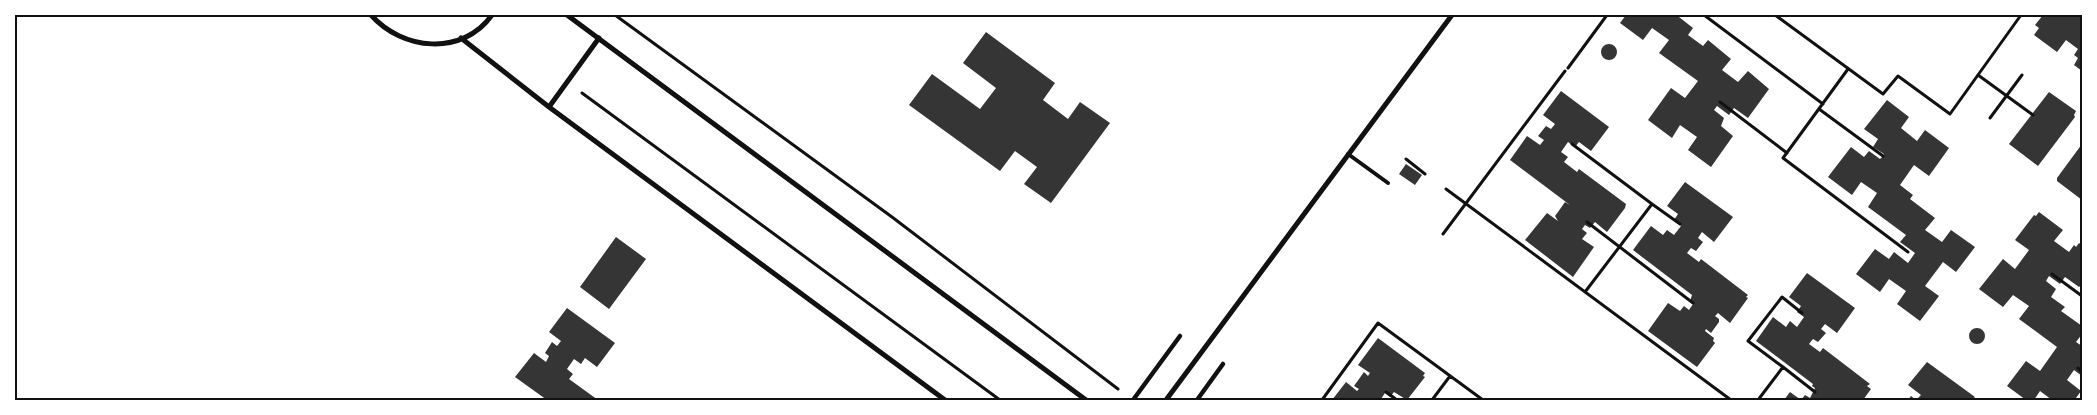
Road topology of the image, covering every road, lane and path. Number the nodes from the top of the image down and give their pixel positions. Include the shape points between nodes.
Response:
1 (371, 15) edge
2 (492, 15) edge
3 (567, 15) edge
4 (615, 15) edge
5 (1452, 15) edge
6 (1607, 15) edge
7 (1704, 15) edge
8 (1775, 15) edge
9 (2021, 15) edge
10 (461, 38) junction
11 (599, 38) junction
12 (1848, 69) junction
13 (1978, 74) junction
14 (2022, 75) dead end
15 (567, 83) junction
16 (2006, 96) junction
17 (1720, 102) dead end
18 (1823, 104) junction
19 (549, 107) junction
20 (1819, 109) junction
21 (2033, 115) dead end
22 (1990, 118) dead end
23 (1572, 144) dead end
24 (1787, 153) junction
25 (1348, 154) junction
26 (1883, 156) dead end
27 (1406, 159) dead end
28 (1425, 174) dead end
29 (1388, 183) dead end
30 (1446, 189) dead end
31 (1465, 204) junction
32 (1652, 204) junction
33 (1587, 222) dead end
34 (1680, 224) dead end
35 (1443, 234) dead end
36 (1619, 247) junction
37 (1908, 252) dead end
38 (2052, 274) dead end
39 (1585, 292) junction
40 (2082, 296) edge
41 (1693, 303) dead end
42 (1802, 313) dead end
43 (1180, 336) dead end
44 (1223, 364) dead end
45 (1783, 367) junction
46 (2078, 368) dead end
47 (2082, 372) edge
48 (1450, 376) junction
49 (1386, 392) dead end
50 (1815, 392) dead end
51 (945, 400) edge
52 (1000, 400) edge
53 (1086, 400) edge
54 (1133, 400) edge
55 (1166, 400) edge
56 (1197, 400) edge
57 (1322, 400) edge
58 (1397, 400) edge
59 (1432, 400) edge
60 (1483, 400) edge
61 (1731, 400) edge
62 (1758, 400) edge

1 - 10 street via 380,25 410,41 427,44
2 - 10 street via 476,30
3 - 11 street
4 - 54 path via 892,217
5 - 25 street
6 - 31 path
7 - 18 path
8 - 12 path
9 - 13 path
10 - 19 street
11 - 15 street
11 - 53 street
12 - 13 path via 1883,94 1898,76 1950,114
12 - 18 path
13 - 16 path
14 - 16 path
15 - 19 street
15 - 52 path
16 - 21 path
16 - 22 path
17 - 24 path
18 - 20 path
19 - 51 street
20 - 24 path
20 - 26 path
23 - 32 path
24 - 37 path via 1783,158
25 - 29 lane
25 - 55 street
27 - 28 path
30 - 31 path
31 - 35 path
31 - 39 path
32 - 34 path
32 - 36 path
33 - 36 path
36 - 39 path
36 - 41 path
38 - 40 path
39 - 61 path
42 - 45 path via 1782,297 1748,341
43 - 54 street
44 - 56 street
45 - 50 path
45 - 62 path
46 - 47 path
48 - 57 path via 1378,323
48 - 59 path
48 - 60 path
49 - 58 path

